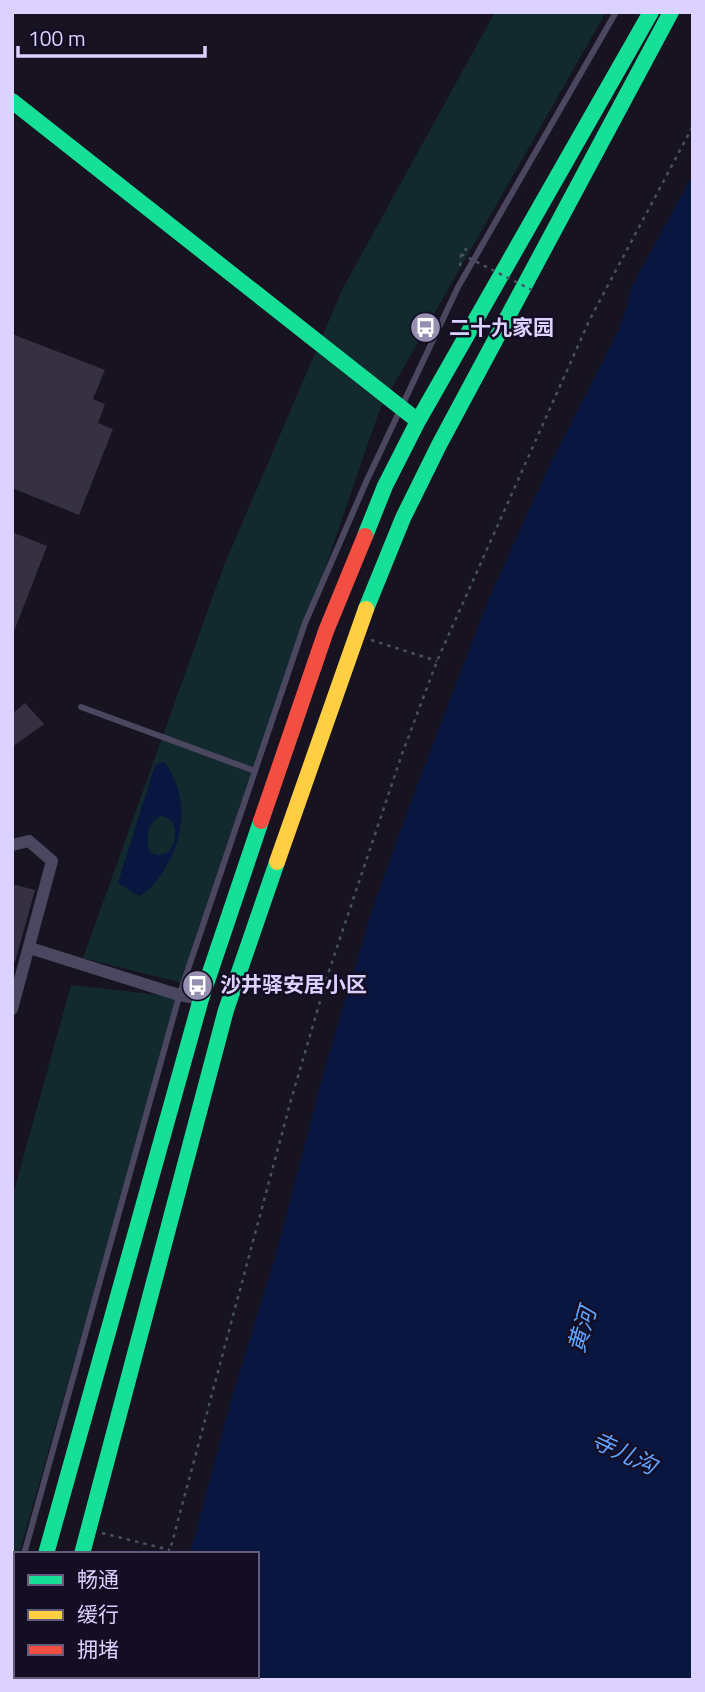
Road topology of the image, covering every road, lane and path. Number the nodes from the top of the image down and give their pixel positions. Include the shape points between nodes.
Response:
1 (617, 12) edge
2 (651, 12) edge
3 (671, 12) edge
4 (12, 101) edge
5 (693, 126) edge
6 (461, 254) dead end
7 (531, 290) dead end
8 (402, 408) junction
9 (418, 421) junction
10 (355, 635) junction
11 (437, 661) junction
12 (80, 707) dead end
13 (255, 771) junction
14 (12, 845) edge
15 (30, 948) junction
16 (179, 995) junction
17 (201, 999) junction
18 (12, 1009) edge
19 (89, 1530) junction
20 (25, 1552) edge
21 (47, 1552) edge
22 (83, 1552) edge
23 (169, 1552) edge

1 - 8 lane via 457,287
2 - 9 main road
3 - 10 main road via 439,445
4 - 8 main road
5 - 11 path via 590,319
6 - 7 path, bridge
8 - 9 main road
8 - 13 lane via 305,623
9 - 17 main road via 385,486 326,631
10 - 11 path
10 - 19 main road via 226,1010
11 - 23 path via 329,971
12 - 13 lane
13 - 16 lane
14 - 15 street via 29,841 52,862
15 - 16 street
15 - 18 street
16 - 17 street
16 - 20 lane
17 - 21 main road
19 - 22 main road
19 - 23 path

